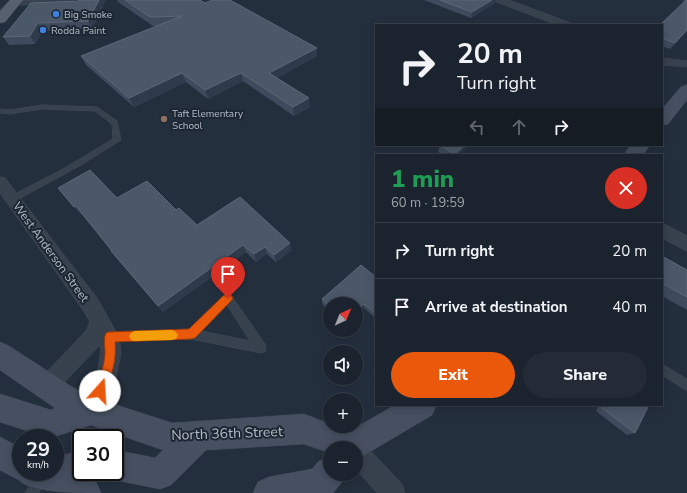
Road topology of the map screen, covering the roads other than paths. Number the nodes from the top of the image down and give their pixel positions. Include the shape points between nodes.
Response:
1 (70, 0) edge
2 (500, 0) edge
3 (15, 2) edge
4 (0, 19) edge
5 (564, 24) edge
6 (663, 61) edge
7 (687, 64) edge
8 (687, 90) edge
9 (0, 111) edge
10 (663, 119) edge
11 (640, 146) edge
12 (633, 154) edge
13 (0, 182) edge
14 (12, 199) junction
15 (663, 231) edge
16 (687, 244) edge
17 (101, 332) junction
18 (191, 334) junction
19 (0, 355) edge
20 (663, 369) edge
21 (687, 385) edge
22 (47, 386) junction
23 (421, 406) edge
24 (0, 408) edge
25 (91, 411) junction
26 (200, 436) junction
27 (333, 441) edge
28 (363, 442) edge
29 (0, 452) edge
30 (363, 461) edge
31 (12, 462) edge
32 (124, 468) edge
33 (44, 481) edge
34 (323, 481) edge
35 (85, 493) edge
36 (269, 493) edge
37 (393, 493) edge

1 - 3 lane
2 - 5 street
3 - 4 main road
6 - 7 street
8 - 10 street
9 - 14 lane via 42,107 97,109 115,124 117,140 91,157
11 - 12 street
13 - 14 street, West Anderson Street
14 - 17 street, West Anderson Street via 90,304
15 - 16 street
17 - 18 lane
17 - 22 street
17 - 25 street, West Anderson Street via 111,353 104,381
18 - 18 lane via 222,340 261,348 228,298
19 - 22 street, North 36th Street
20 - 21 lane
22 - 25 street, North 36th Street via 62,397
23 - 28 street
24 - 25 street via 52,424
25 - 26 street, North 36th Street via 172,438
26 - 27 street, North 36th Street via 304,429
26 - 32 street via 160,474
29 - 31 street
30 - 37 street
33 - 35 street
34 - 36 street

